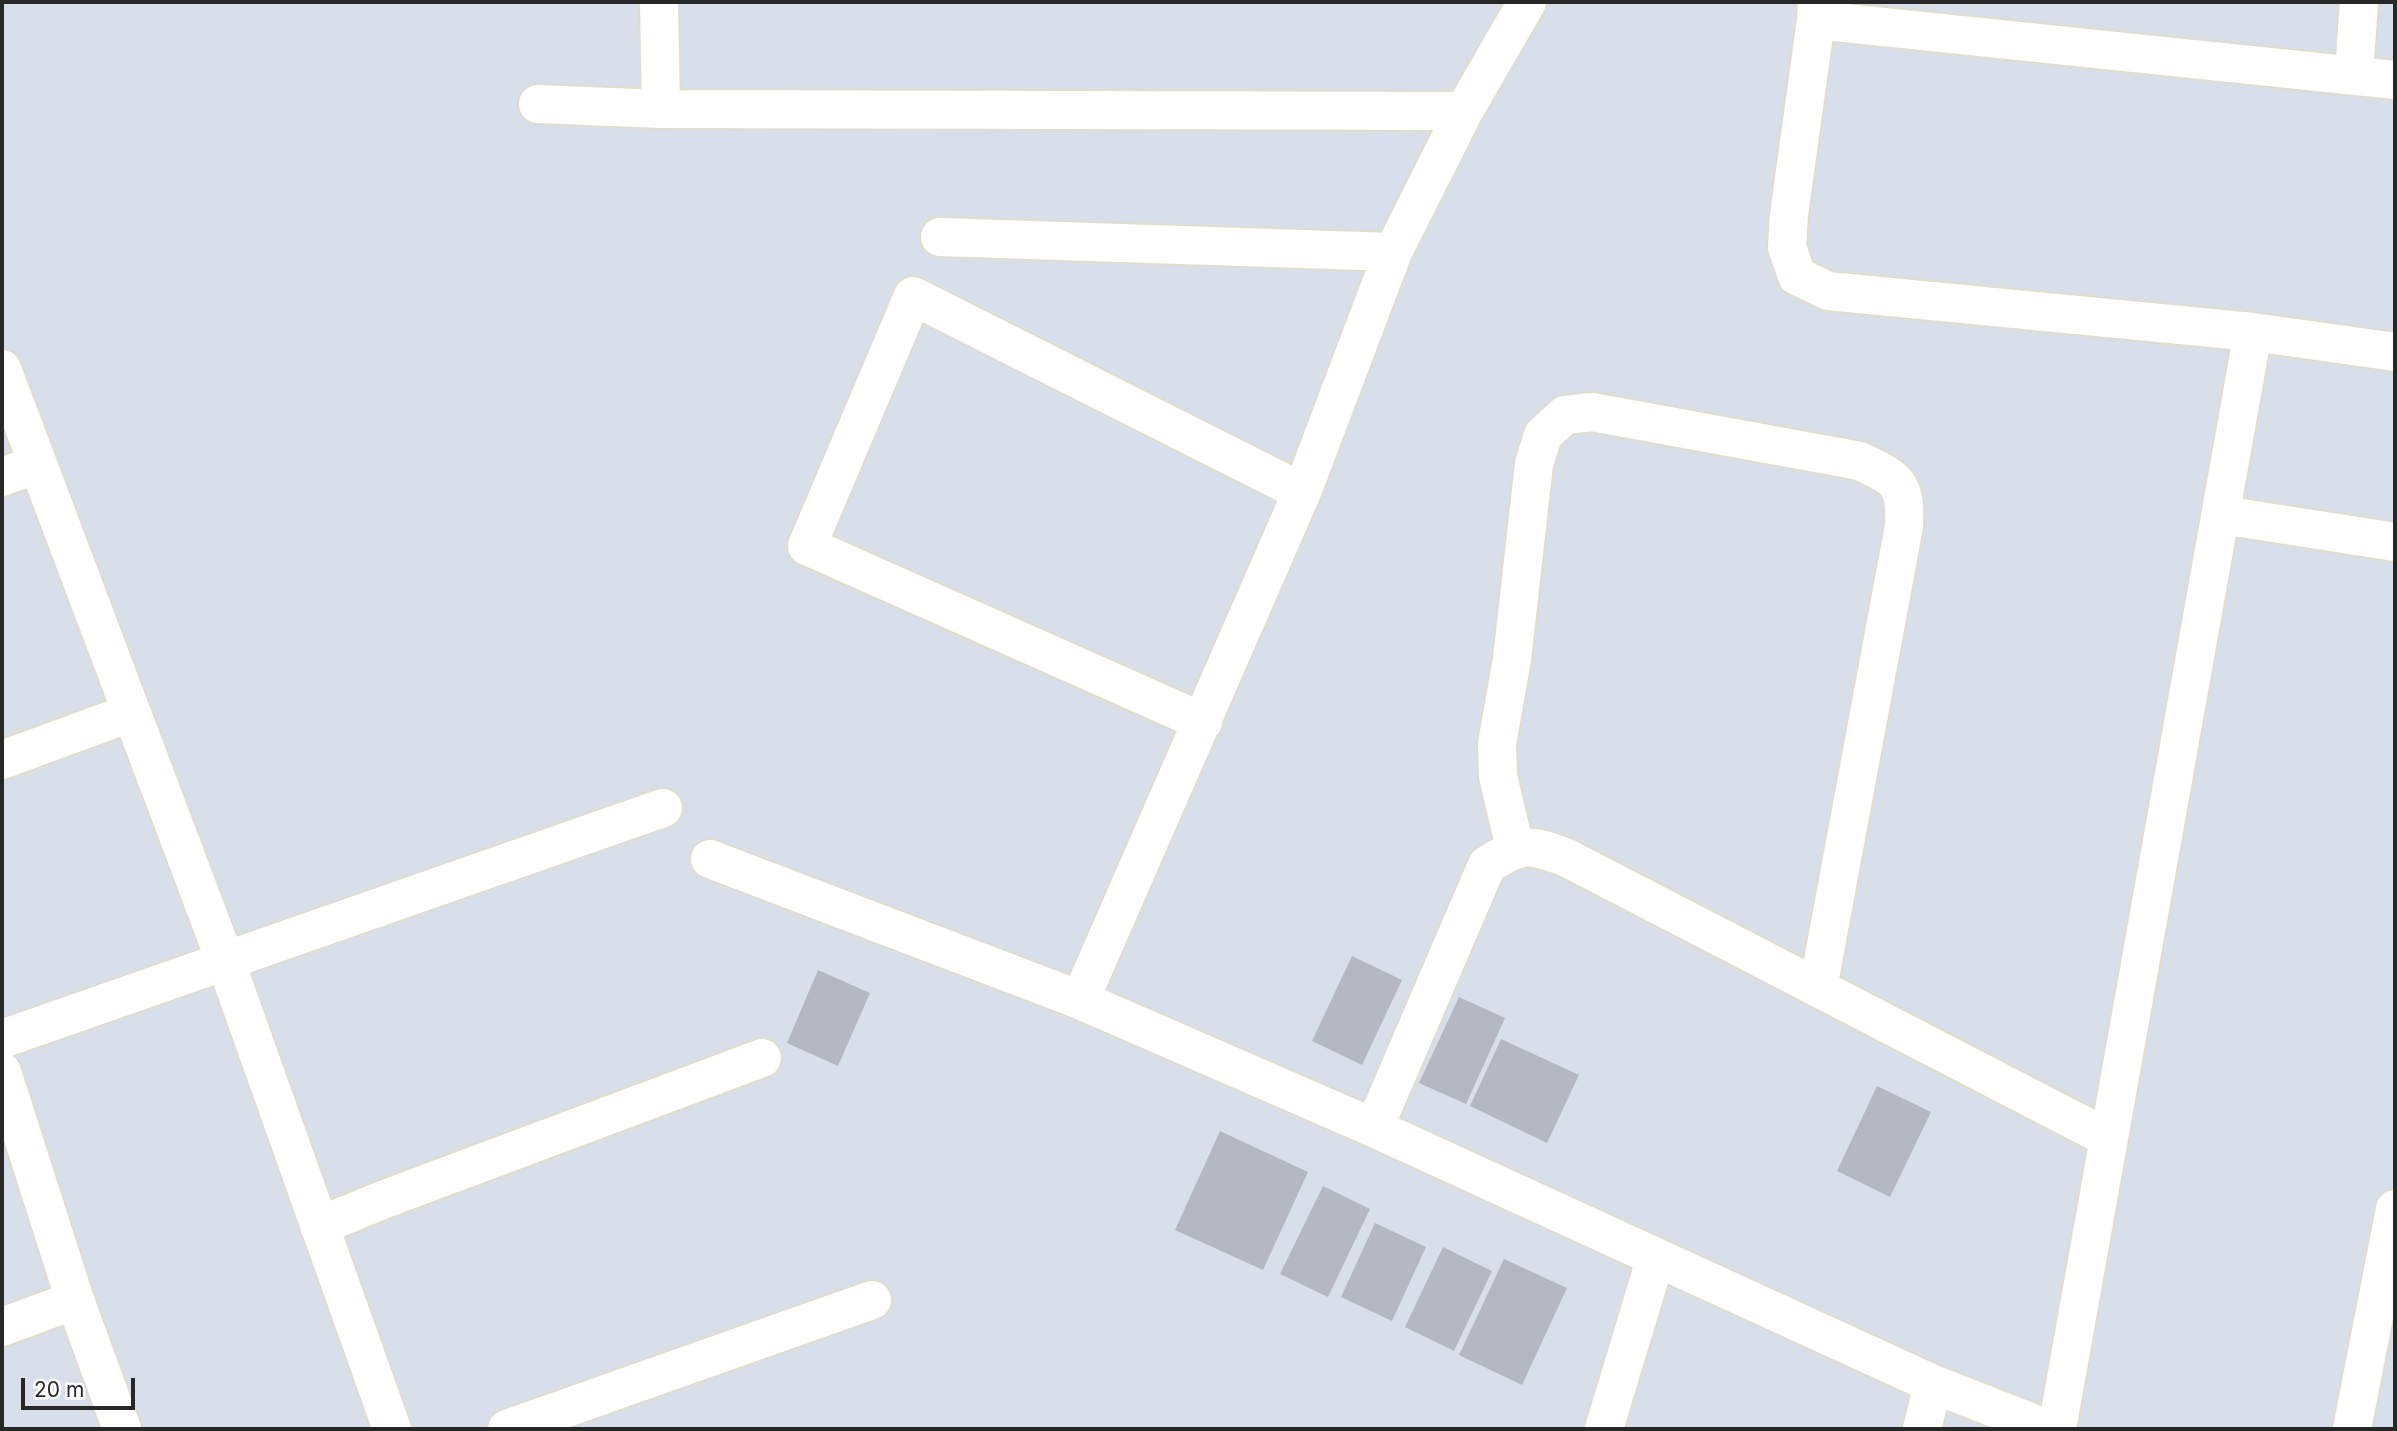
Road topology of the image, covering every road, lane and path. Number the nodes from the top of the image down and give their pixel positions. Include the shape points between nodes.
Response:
1 (659, 2) edge
2 (1527, 2) edge
3 (2360, 2) edge
4 (1816, 11) edge
5 (2354, 74) junction
6 (2395, 80) edge
7 (538, 104) dead end
8 (662, 109) junction
9 (1464, 111) junction
10 (940, 237) dead end
11 (1393, 252) junction
12 (2253, 332) junction
13 (2395, 352) edge
14 (2, 369) edge
15 (37, 464) junction
16 (2, 477) edge
17 (1302, 492) junction
18 (2222, 515) junction
19 (2395, 542) edge
20 (130, 712) junction
21 (1203, 722) junction
22 (2, 760) edge
23 (663, 808) dead end
24 (1515, 848) junction
25 (710, 859) dead end
26 (225, 960) junction
27 (1818, 988) junction
28 (1080, 1000) junction
29 (2, 1039) edge
30 (762, 1058) dead end
31 (2, 1072) edge
32 (1374, 1128) junction
33 (2108, 1138) junction
34 (2395, 1209) edge
35 (319, 1226) junction
36 (1656, 1257) junction
37 (75, 1300) junction
38 (872, 1300) dead end
39 (2, 1327) edge
40 (1933, 1384) junction
41 (122, 1429) edge
42 (392, 1429) edge
43 (507, 1429) edge
44 (1604, 1429) edge
45 (1922, 1429) edge
46 (2048, 1429) edge
47 (2057, 1429) edge
48 (2352, 1429) edge

1 - 8 street
2 - 9 street
3 - 5 street
4 - 5 street
4 - 12 street via 1789,215 1787,247 1797,276 1828,290
5 - 6 street
7 - 8 street
8 - 9 street
9 - 11 street
10 - 11 street
11 - 17 street
12 - 13 street
12 - 18 street
14 - 15 street
15 - 16 street
15 - 20 street
17 - 21 street
17 - 21 street via 914,296 807,546
18 - 19 street
18 - 33 street
20 - 22 street
20 - 26 street
21 - 28 street
23 - 26 street
24 - 27 street via 1542,848 1567,858
24 - 27 street via 1498,776 1497,744 1534,464 1543,435 1565,415 1592,412 1860,461 1893,478 1905,500 1904,526
24 - 32 street via 1487,865
25 - 28 street
26 - 29 street
26 - 35 street
27 - 33 street
28 - 32 street
30 - 35 street
31 - 37 street
32 - 36 street
33 - 47 street
34 - 48 street
35 - 42 street
36 - 40 street
36 - 44 street
37 - 39 street
37 - 41 street
38 - 43 street
40 - 45 street
40 - 46 street

